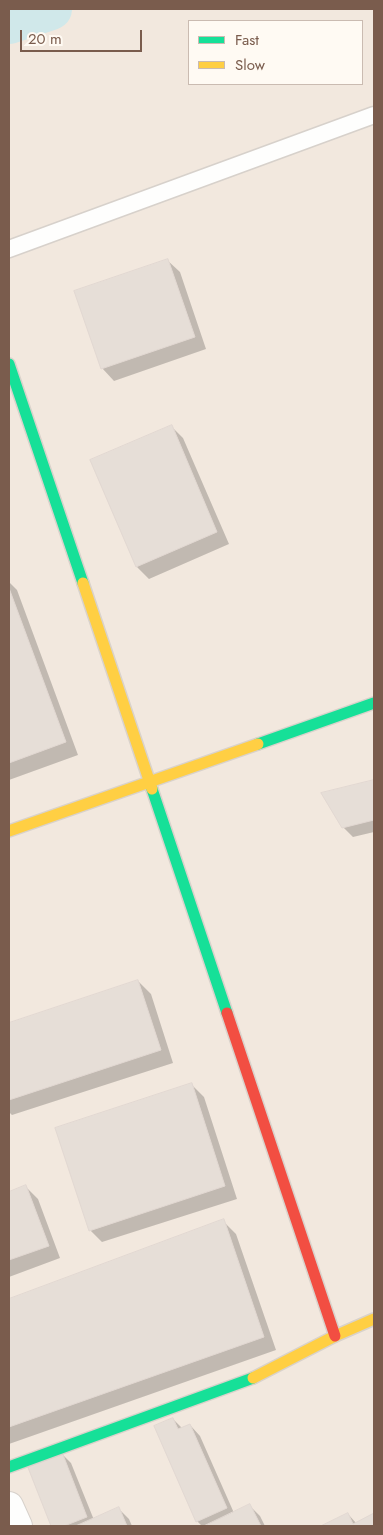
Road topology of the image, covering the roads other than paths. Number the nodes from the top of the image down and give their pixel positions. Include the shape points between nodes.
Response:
1 (374, 116) edge
2 (9, 249) edge
3 (9, 364) edge
4 (374, 703) edge
5 (149, 782) junction
6 (9, 831) edge
7 (374, 1319) edge
8 (335, 1336) junction
9 (9, 1467) edge
10 (9, 1506) edge
11 (18, 1526) edge

1 - 2 lane
3 - 5 street
4 - 5 street
5 - 6 street
5 - 8 street
7 - 8 street
8 - 9 street via 257,1376
10 - 11 street

